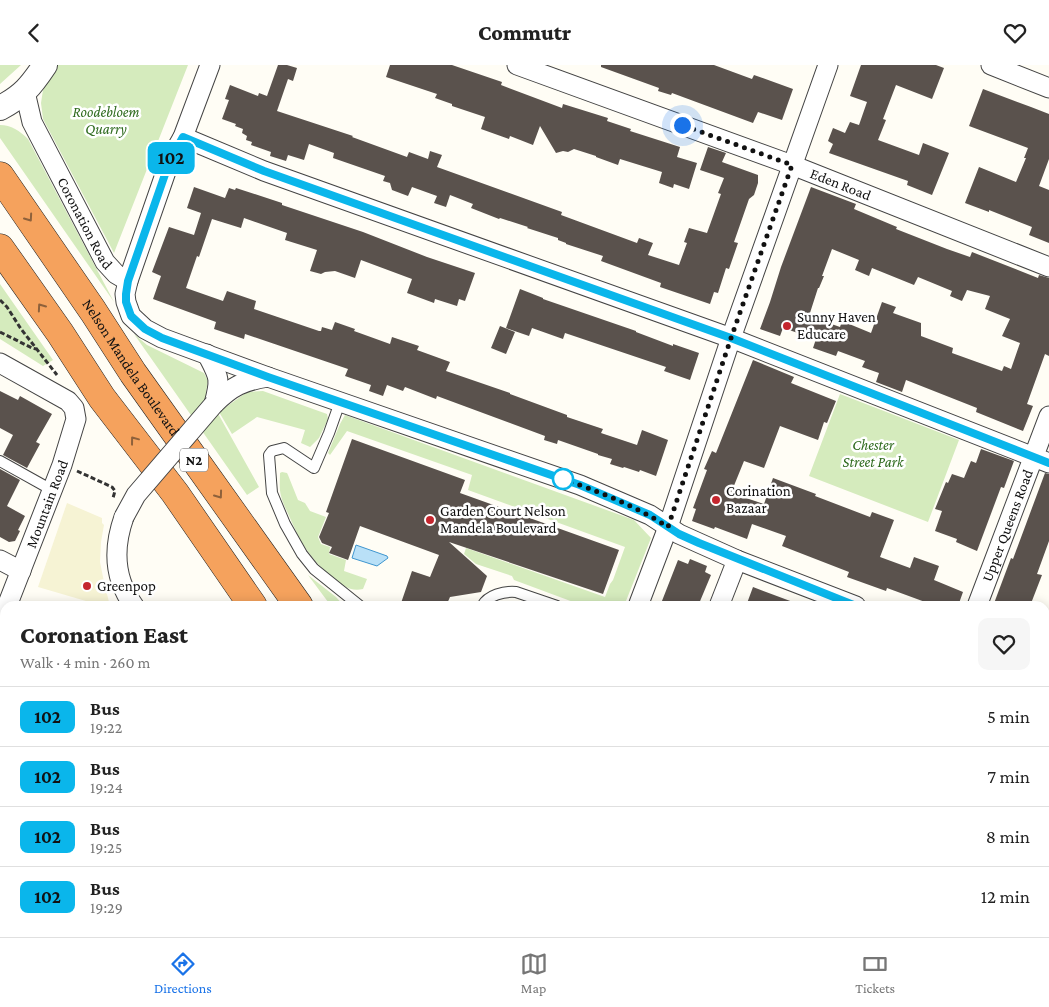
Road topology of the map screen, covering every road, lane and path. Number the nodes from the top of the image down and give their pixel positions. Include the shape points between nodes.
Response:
1 (32, 65) edge
2 (45, 65) edge
3 (210, 65) edge
4 (517, 65) edge
5 (828, 65) edge
6 (991, 65) edge
7 (1049, 87) edge
8 (25, 92) junction
9 (1, 104) edge
10 (32, 122) junction
11 (183, 137) junction
12 (792, 165) junction
13 (0, 177) edge
14 (0, 248) edge
15 (1049, 267) edge
16 (128, 281) junction
17 (0, 300) edge
18 (0, 332) edge
19 (731, 338) junction
20 (37, 349) junction
21 (206, 354) junction
22 (0, 363) edge
23 (57, 374) dead end
24 (268, 377) junction
25 (340, 402) junction
26 (214, 404) junction
27 (1049, 416) edge
28 (1041, 460) edge
29 (0, 461) edge
30 (78, 471) dead end
31 (52, 490) junction
32 (174, 493) junction
33 (115, 495) dead end
34 (668, 527) junction
35 (0, 559) edge
36 (737, 560) junction
37 (21, 571) junction
38 (9, 601) edge
39 (130, 601) edge
40 (229, 601) edge
41 (250, 601) edge
42 (295, 601) edge
43 (354, 601) edge
44 (487, 601) edge
45 (542, 601) edge
46 (640, 601) edge
47 (721, 601) edge
48 (840, 601) edge
49 (979, 601) edge

1 - 9 street
2 - 8 street
3 - 11 street
4 - 12 street, Eden Road
5 - 12 street
6 - 7 street
8 - 9 street
8 - 10 street, Coronation Road
9 - 10 street
10 - 16 street, Coronation Road via 105,262
11 - 16 street via 170,160
11 - 19 street via 264,171
12 - 15 street, Eden Road
12 - 19 street
13 -> 42 highway, Nelson Mandela Boulevard / N2 via 133,373
32 -> 14 highway, N2 via 102,398
16 - 21 street, Coronation Road via 126,302 136,322 162,338
17 - 20 path
18 - 20 path
19 - 28 street
19 - 34 street
20 - 23 path
21 - 24 street, Coronation Road
21 - 26 street via 219,381
22 - 31 street, Mountain Road via 68,401 74,408 76,419
24 - 25 street, Coronation Road
24 - 26 street via 236,386
25 - 34 street, Coronation Road via 580,485 650,515
25 - 43 lane via 314,468 284,449 272,451 269,455 271,485 285,524 308,562
26 - 39 street, bridge via 136,495 124,517 117,546 118,565 121,582
27 - 28 street, Upper Queens Road
28 - 49 street, Upper Queens Road
29 - 31 lane
30 - 33 path via 112,487
31 - 37 street, Mountain Road
32 - 40 highway via 192,547
32 - 41 highway, N2
34 - 36 street, Coronation Road
34 - 46 street
35 - 37 street
36 - 47 street
36 - 48 street, Coronation Road
37 - 38 street, Mountain Road
44 - 45 lane via 510,591

